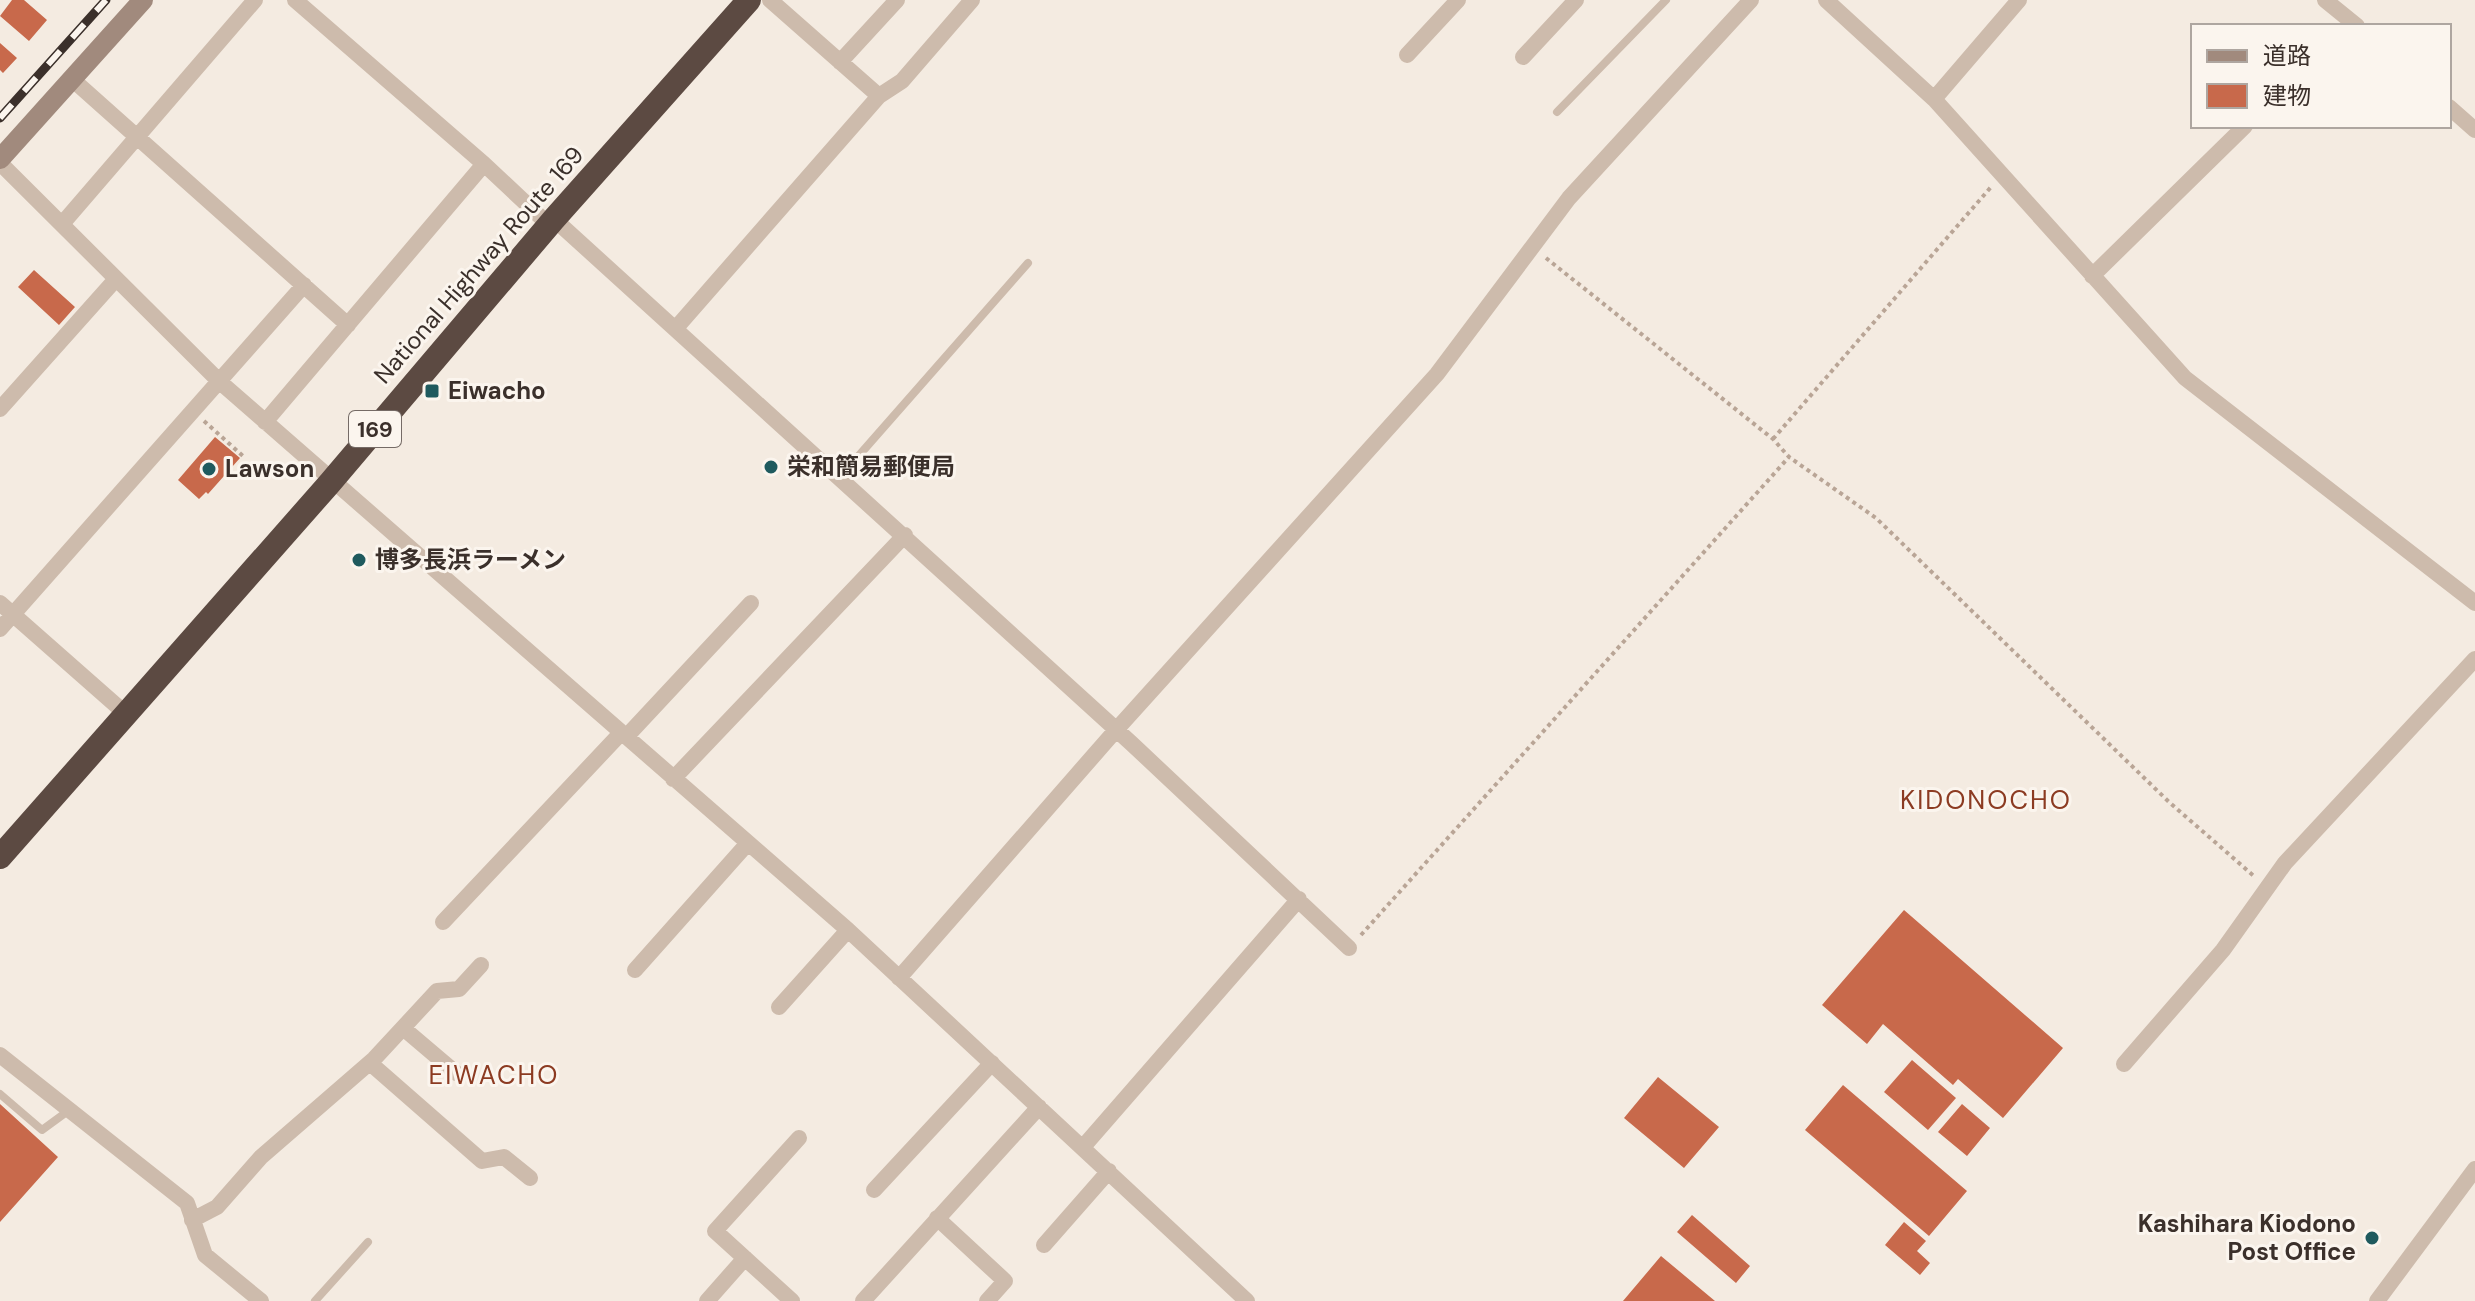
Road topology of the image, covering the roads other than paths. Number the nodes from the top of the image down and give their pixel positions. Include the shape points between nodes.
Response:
1 (143, 0) edge
2 (255, 0) edge
3 (295, 0) edge
4 (749, 0) edge
5 (770, 0) edge
6 (897, 0) edge
7 (972, 0) edge
8 (1458, 0) edge
9 (1576, 0) edge
10 (1666, 0) edge
11 (1751, 0) edge
12 (1826, 0) edge
13 (2019, 0) edge
14 (2325, 0) edge
15 (2351, 24) edge
16 (1407, 55) dead end
17 (1523, 57) dead end
18 (840, 62) junction
19 (72, 79) junction
20 (879, 96) junction
21 (1934, 99) junction
22 (2451, 109) edge
23 (1557, 112) dead end
24 (2243, 128) edge
25 (2475, 130) edge
26 (138, 137) junction
27 (484, 164) junction
28 (1, 165) edge
29 (551, 222) junction
30 (62, 224) junction
31 (1028, 263) dead end
32 (2092, 276) junction
33 (116, 279) junction
34 (304, 285) junction
35 (348, 325) junction
36 (676, 328) junction
37 (220, 382) junction
38 (0, 409) edge
39 (265, 422) junction
40 (840, 477) junction
41 (331, 481) junction
42 (905, 535) junction
43 (0, 603) edge
44 (751, 603) dead end
45 (2475, 603) edge
46 (13, 614) junction
47 (0, 629) edge
48 (2475, 659) edge
49 (126, 714) junction
50 (1116, 730) junction
51 (624, 735) junction
52 (673, 779) junction
53 (748, 843) junction
54 (0, 857) edge
55 (1299, 899) junction
56 (443, 922) dead end
57 (848, 930) junction
58 (1349, 948) road end
59 (481, 965) dead end
60 (635, 970) dead end
61 (899, 978) junction
62 (779, 1007) dead end
63 (403, 1028) junction
64 (0, 1055) edge
65 (370, 1063) junction
66 (992, 1063) junction
67 (2124, 1064) dead end
68 (456, 1073) dead end
69 (0, 1094) edge
70 (1039, 1107) junction
71 (68, 1111) junction
72 (799, 1138) dead end
73 (1083, 1147) junction
74 (2475, 1169) edge
75 (1109, 1171) junction
76 (530, 1178) dead end
77 (874, 1190) dead end
78 (937, 1218) junction
79 (192, 1220) junction
80 (368, 1242) dead end
81 (1044, 1245) dead end
82 (745, 1258) junction
83 (261, 1301) edge
84 (315, 1301) edge
85 (707, 1301) edge
86 (792, 1301) edge
87 (863, 1301) edge
88 (987, 1301) edge
89 (1247, 1301) edge
90 (2377, 1301) edge

1 - 19 street
2 - 26 street
3 - 27 street
4 - 29 highway, National Highway Route 169 / 169
5 - 18 street
6 - 18 street
7 - 20 street via 902,81
8 - 16 street
9 - 17 street
10 - 23 lane
11 - 50 street via 1569,198 1437,374
12 - 21 street
13 - 21 street
14 - 15 street
18 - 20 street
19 - 26 street
19 - 28 street
20 - 36 street
21 - 32 street
22 - 25 street
24 - 32 street
26 - 30 street
26 - 34 street
27 - 29 street
27 - 35 street
28 - 30 street
29 - 36 street
29 - 41 highway, National Highway Route 169 / 169
30 - 33 street
31 - 40 lane
32 - 45 street via 2185,378
33 - 37 street
33 - 38 street
34 - 35 street
34 - 37 street
35 - 39 street
36 - 40 street
37 - 39 street
37 - 46 street
39 - 41 street
40 - 42 street
41 - 49 highway, National Highway Route 169 / 169
41 - 51 street
42 - 50 street
42 - 52 street
43 - 46 street
44 - 51 street
46 - 47 street
46 - 49 street
48 - 67 street via 2266,887 2223,950
49 - 54 highway, National Highway Route 169 / 169
50 - 55 street
50 - 61 street
51 - 52 street
51 - 56 street
52 - 53 street
53 - 57 street
53 - 60 street
55 - 58 street
55 - 73 street
57 - 61 street
57 - 62 street
59 - 63 street via 459,989 437,991
61 - 66 street
63 - 65 street
63 - 68 street
64 - 71 street
65 - 76 street via 482,1161 504,1157
65 - 79 street via 261,1157 217,1207
66 - 70 street
66 - 77 street
69 - 71 lane via 42,1130
70 - 73 street
70 - 78 street
71 - 79 street via 187,1203
72 - 82 street via 715,1231
73 - 75 street
74 - 90 street
75 - 81 street
75 - 89 street
78 - 87 street
78 - 88 street via 1005,1281
79 - 83 street via 205,1255
80 - 84 lane
82 - 85 street
82 - 86 street

